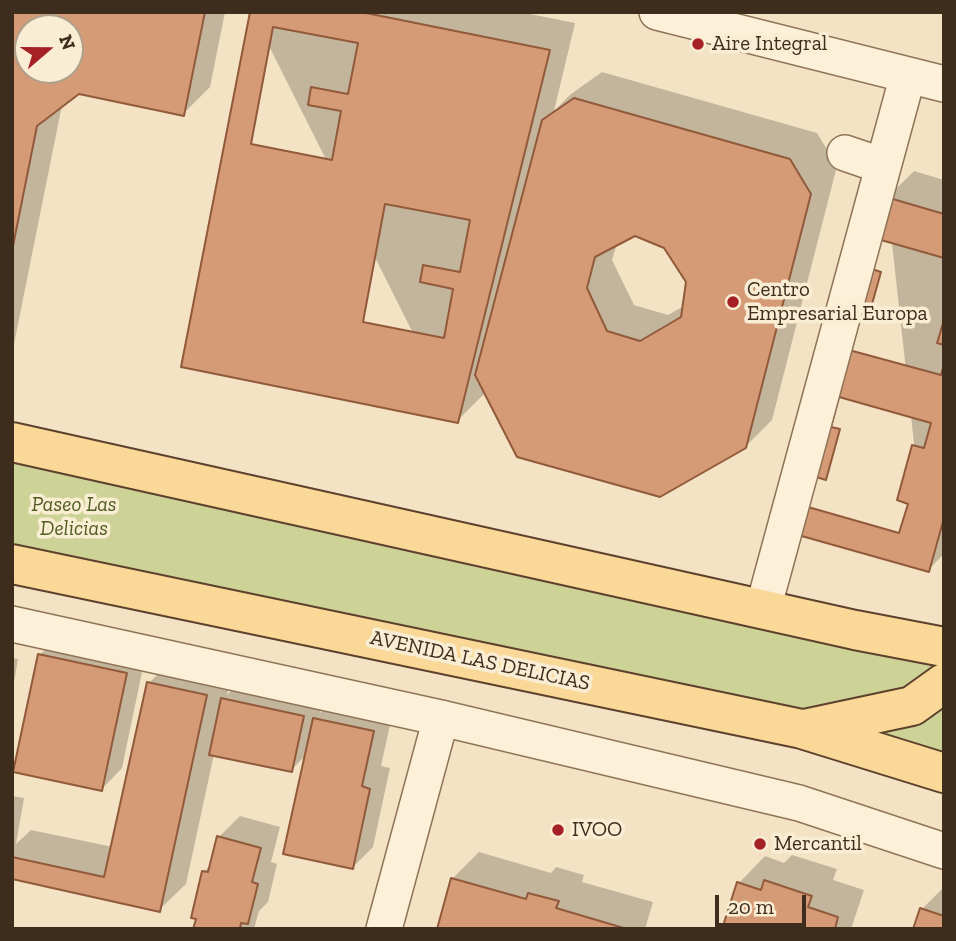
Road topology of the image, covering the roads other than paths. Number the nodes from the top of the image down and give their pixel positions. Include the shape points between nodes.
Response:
1 (657, 12) edge
2 (776, 26) edge
3 (908, 75) junction
4 (944, 84) edge
5 (845, 153) dead end
6 (883, 166) junction
7 (12, 442) edge
8 (12, 564) edge
9 (763, 609) junction
10 (12, 624) edge
11 (944, 648) edge
12 (944, 683) edge
13 (441, 718) junction
14 (802, 729) junction
15 (944, 773) edge
16 (944, 851) edge
17 (384, 929) edge

1 - 2 street
2 - 3 street
3 - 4 street
3 - 6 street
5 - 6 street
6 - 9 street
7 - 9 main road
8 - 14 main road, AVENIDA LAS DELICIAS
9 - 11 main road
10 - 13 street
12 - 14 main road via 912,706
13 - 16 street via 799,803
13 - 17 street
14 - 15 main road, AVENIDA LAS DELICIAS

